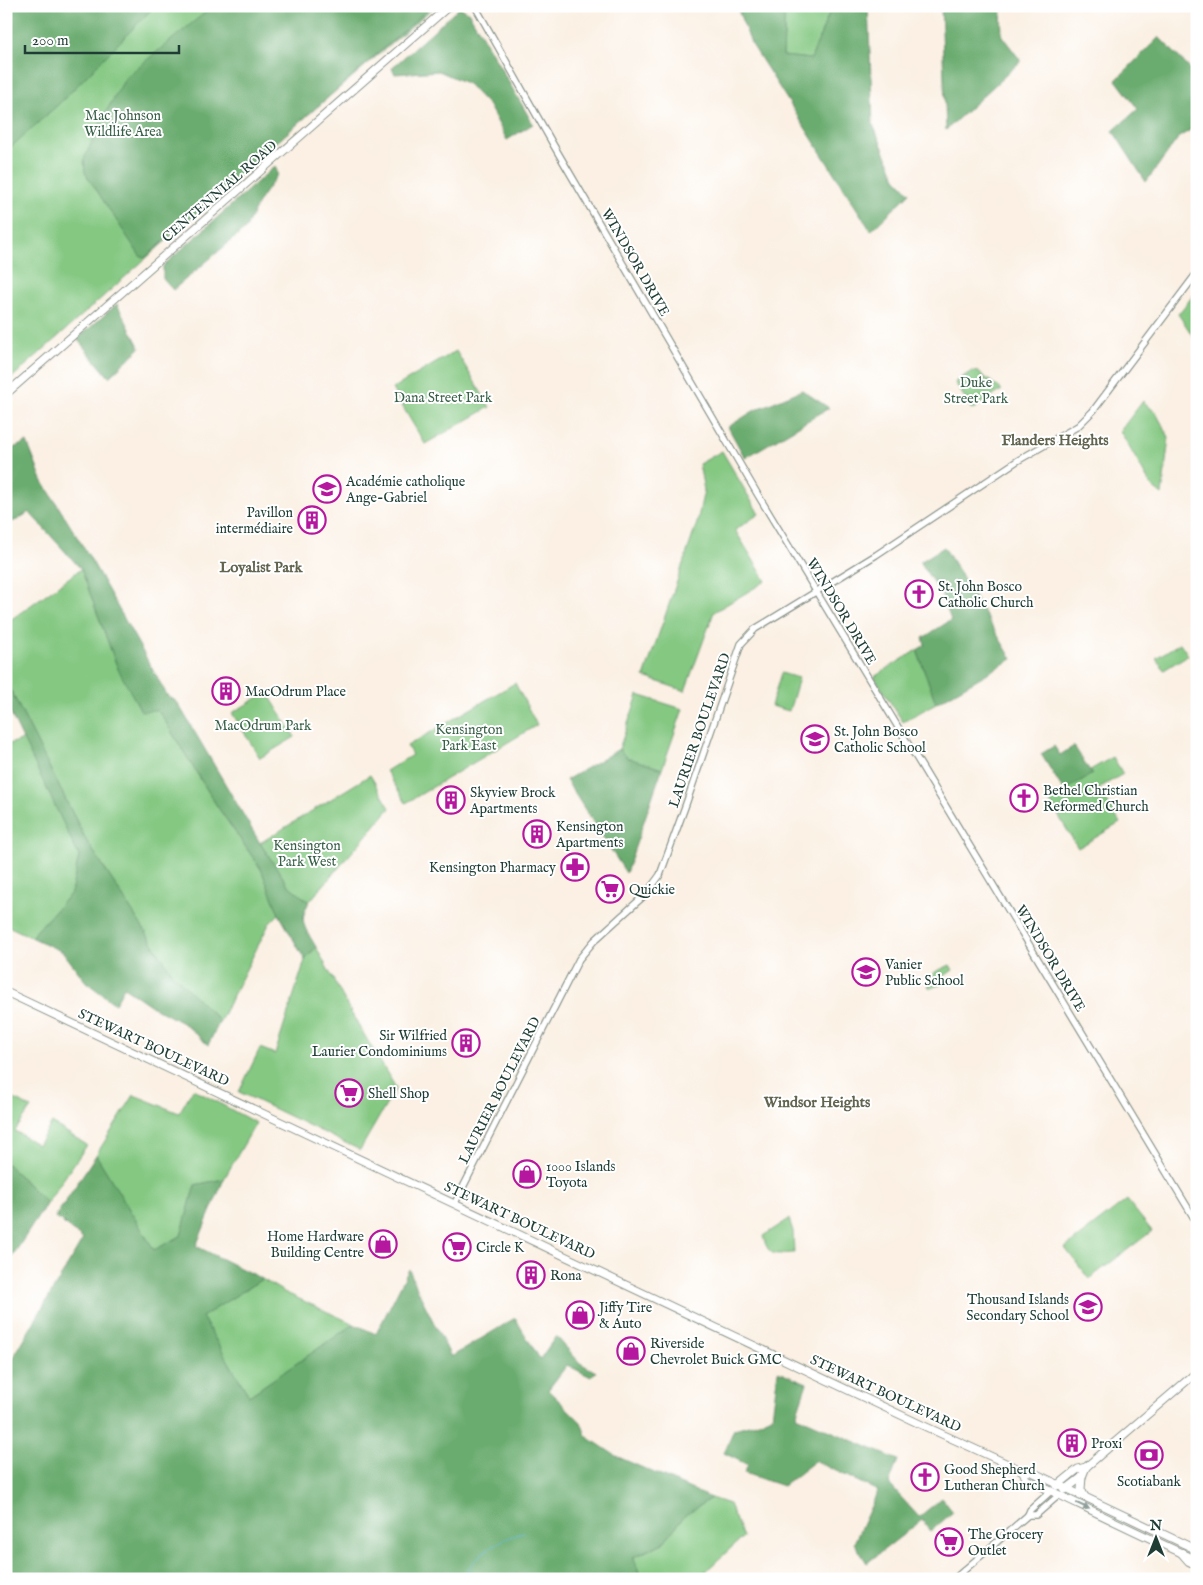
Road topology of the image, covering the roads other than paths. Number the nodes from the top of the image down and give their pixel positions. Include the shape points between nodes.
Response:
1 (448, 6) edge
2 (474, 6) edge
3 (1197, 273) edge
4 (6, 394) edge
5 (816, 592) junction
6 (6, 992) edge
7 (455, 1203) junction
8 (1197, 1223) edge
9 (1197, 1372) edge
10 (1086, 1467) junction
11 (1023, 1471) junction
12 (1082, 1477) junction
13 (1059, 1485) junction
14 (1067, 1489) junction
15 (1051, 1491) junction
16 (1059, 1495) junction
17 (1085, 1497) junction
18 (1028, 1515) junction
19 (1197, 1550) edge
20 (1182, 1553) junction
21 (1197, 1560) edge
22 (1197, 1565) edge
23 (954, 1579) edge

1 - 4 main road, CENTENNIAL ROAD
2 - 5 street, WINDSOR DRIVE
3 - 5 street, LAURIER BOULEVARD via 1093,412 1078,426 1018,461
5 - 7 street, LAURIER BOULEVARD via 755,629 741,644 660,875 646,894 579,959
5 - 8 street, WINDSOR DRIVE
6 - 7 main road, STEWART BOULEVARD
7 - 11 main road, STEWART BOULEVARD
9 - 10 main road
10 - 12 main road
10 - 13 main road via 1078,1469
11 - 13 main road, STEWART BOULEVARD
11 - 15 main road, STEWART BOULEVARD via 1026,1479
12 - 14 main road
12 - 17 main road via 1081,1489
13 - 14 main road, STEWART BOULEVARD
13 - 15 main road
14 - 16 main road
14 - 17 main road, STEWART BOULEVARD
15 - 16 main road, STEWART BOULEVARD
15 - 18 street
16 - 18 street via 1036,1515
16 -> 20 main road, STEWART BOULEVARD
17 - 19 main road, STEWART BOULEVARD
18 - 23 street
20 - 21 main road, STEWART BOULEVARD
20 - 22 highway

